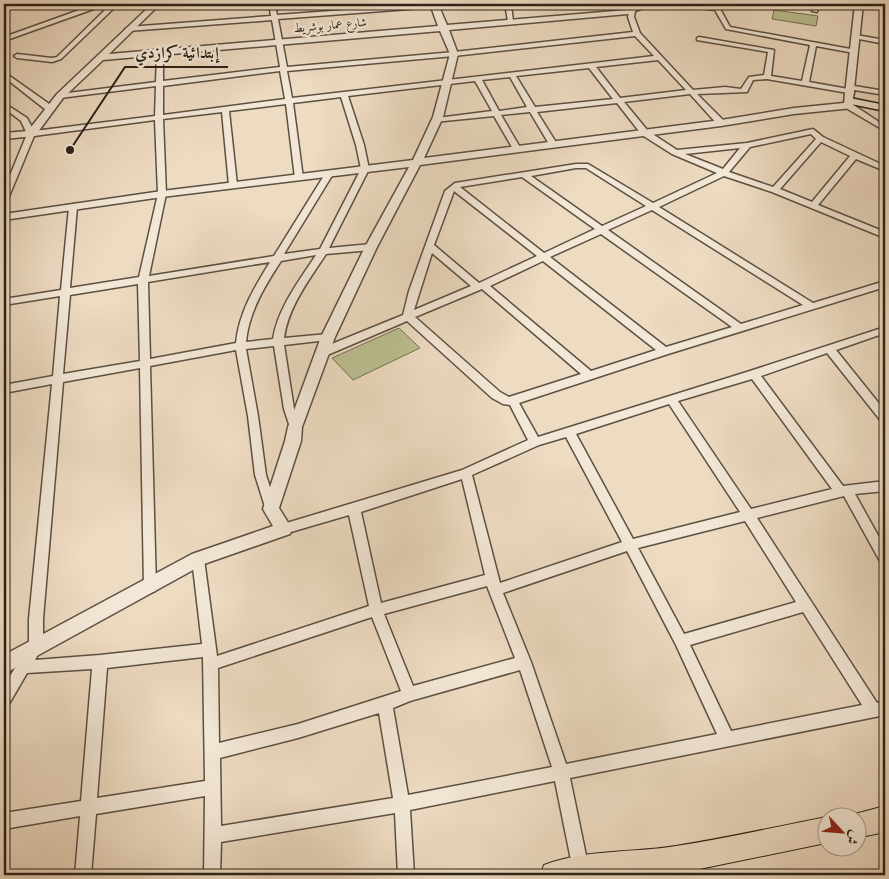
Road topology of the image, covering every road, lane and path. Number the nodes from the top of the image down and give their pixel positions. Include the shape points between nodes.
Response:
1 (102, 4) edge
2 (182, 4) edge
3 (272, 4) edge
4 (434, 4) edge
5 (448, 4) edge
6 (508, 4) edge
7 (686, 4) edge
8 (859, 4) edge
9 (154, 5) edge
10 (648, 5) edge
11 (708, 5) edge
12 (718, 6) edge
13 (634, 7) edge
14 (274, 18) junction
15 (511, 21) junction
16 (442, 28) junction
17 (128, 30) junction
18 (637, 34) junction
19 (856, 37) junction
20 (4, 39) edge
21 (699, 39) dead end
22 (278, 42) junction
23 (885, 42) edge
24 (813, 44) junction
25 (854, 51) junction
26 (160, 53) junction
27 (454, 54) junction
28 (16, 56) dead end
29 (101, 57) junction
30 (658, 58) junction
31 (591, 66) junction
32 (282, 70) junction
33 (512, 75) junction
34 (5, 76) edge
35 (766, 77) junction
36 (478, 80) junction
37 (446, 82) junction
38 (159, 84) junction
39 (805, 84) junction
40 (690, 92) junction
41 (885, 93) edge
42 (344, 94) junction
43 (60, 96) junction
44 (850, 97) junction
45 (289, 100) junction
46 (618, 100) junction
47 (4, 105) edge
48 (49, 108) junction
49 (885, 108) edge
50 (225, 109) junction
51 (532, 110) junction
52 (496, 113) junction
53 (159, 118) junction
54 (437, 120) junction
55 (721, 123) junction
56 (885, 129) edge
57 (646, 133) junction
58 (31, 134) junction
59 (4, 136) edge
60 (820, 139) junction
61 (553, 144) junction
62 (747, 145) junction
63 (517, 149) junction
64 (675, 152) junction
65 (854, 156) junction
66 (414, 164) junction
67 (365, 169) junction
68 (885, 169) edge
69 (724, 173) junction
70 (329, 174) junction
71 (523, 174) junction
72 (299, 178) junction
73 (233, 185) junction
74 (454, 188) junction
75 (775, 190) junction
76 (162, 194) junction
77 (4, 199) edge
78 (654, 206) junction
79 (813, 206) junction
80 (72, 207) junction
81 (4, 216) edge
82 (601, 231) junction
83 (885, 234) edge
84 (370, 247) junction
85 (431, 247) junction
86 (323, 251) junction
87 (543, 256) junction
88 (278, 258) junction
89 (143, 280) junction
90 (885, 284) edge
91 (480, 286) junction
92 (64, 293) junction
93 (4, 302) edge
94 (813, 307) junction
95 (408, 316) junction
96 (740, 328) junction
97 (885, 330) edge
98 (328, 336) junction
99 (278, 342) junction
100 (241, 346) junction
101 (829, 349) junction
102 (664, 351) junction
103 (321, 353) junction
104 (146, 364) junction
105 (754, 374) junction
106 (590, 376) junction
107 (58, 380) junction
108 (4, 389) edge
109 (671, 399) junction
110 (513, 401) junction
111 (885, 418) edge
112 (295, 427) junction
113 (569, 431) junction
114 (535, 442) junction
115 (466, 473) junction
116 (885, 486) edge
117 (844, 491) junction
118 (271, 509) junction
119 (354, 509) junction
120 (748, 515) junction
121 (284, 529) junction
122 (630, 545) junction
123 (198, 559) junction
124 (885, 559) edge
125 (493, 584) junction
126 (150, 587) junction
127 (806, 605) junction
128 (376, 610) junction
129 (681, 641) junction
130 (36, 646) junction
131 (211, 657) junction
132 (100, 662) junction
133 (524, 662) junction
134 (4, 666) edge
135 (23, 667) junction
136 (409, 694) junction
137 (4, 699) edge
138 (385, 704) junction
139 (879, 709) edge
140 (726, 738) junction
141 (212, 752) junction
142 (561, 771) junction
143 (212, 786) junction
144 (402, 804) junction
145 (88, 807) junction
146 (885, 819) edge
147 (4, 820) edge
148 (866, 822) edge
149 (816, 833) edge
150 (213, 835) junction
151 (679, 868) edge
152 (581, 870) junction
153 (83, 875) edge
154 (212, 875) edge
155 (406, 875) edge
156 (554, 875) edge

1 - 20 street
1 - 28 street via 110,10 59,58
2 - 9 street
3 - 14 street
4 - 5 street
4 - 14 street
4 - 16 street
6 - 15 street
7 - 11 street
8 - 19 street
9 - 17 street
10 - 13 street, شارع عمار بوشريط
11 - 12 street
12 - 24 street via 728,28
13 - 15 street, شارع عمار بوشريط
13 - 18 street via 631,18
14 - 17 street
14 - 22 street
15 - 16 street, شارع عمار بوشريط
16 - 22 street, شارع عمار بوشريط
16 - 27 street
17 - 29 street
18 - 27 street
18 - 30 street
19 - 23 street
19 - 25 street
21 - 35 street via 772,51
22 - 26 street, شارع عمار بوشريط
22 - 32 street
24 - 25 street
24 - 39 street
25 - 44 street
26 - 29 street, شارع عمار بوشريط
26 - 38 street
27 - 32 street
27 - 37 street
29 - 43 street
30 - 31 street
30 - 40 street
31 - 33 street
31 - 46 street
32 - 38 street
32 - 45 street
33 - 36 street
33 - 51 street
34 - 48 street
35 - 39 street
35 - 40 street via 750,78 741,92 725,89
36 - 37 street
36 - 52 street
37 - 42 street
37 - 54 street
38 - 43 street
38 - 53 street
39 - 44 street
40 - 46 street
40 - 55 street
41 - 44 street
42 - 45 street
42 - 67 street
43 - 48 street
44 - 49 main road
44 - 55 street via 794,111
44 - 56 street
45 - 50 street
45 - 72 street
46 - 51 street
46 - 57 street
47 - 58 street via 24,120
48 - 58 street
50 - 53 street
50 - 73 street
51 - 52 street
51 - 61 street
52 - 54 street
52 - 63 street
53 - 58 street
53 - 76 street
54 - 66 street
55 - 57 street
57 - 61 street
57 - 64 street
58 - 59 street
58 - 77 street
60 - 62 street via 812,131
60 - 65 street
60 - 75 street
61 - 63 street
62 - 64 street
62 - 69 street
63 - 66 street
64 - 69 street
65 - 68 street
65 - 79 street
66 - 67 street
66 - 84 street
67 - 70 street
67 - 86 street
69 - 75 street
69 - 78 street
70 - 72 street
70 - 88 street
71 - 74 street
71 - 78 street via 588,166
71 - 82 street
72 - 73 street
73 - 76 street
74 - 85 street via 449,191
74 - 87 street
75 - 79 street
76 - 80 street
76 - 89 street
78 - 82 street
78 - 94 street
79 - 83 street
80 - 81 street
80 - 92 street
82 - 87 street
82 - 96 street
84 - 86 street
84 - 98 street
85 - 91 street
85 - 95 street
86 - 88 street
86 - 99 street via 286,310
87 - 91 street
87 - 102 street
88 - 89 street
88 - 100 street via 249,309
89 - 92 street
89 - 104 street
90 - 94 street
91 - 95 street
91 - 106 street
92 - 93 street
92 - 107 street
94 - 96 street
95 - 103 street
95 - 110 street via 496,395
96 - 102 street
97 - 101 street
98 - 99 street
98 - 103 street
99 - 100 street
99 - 112 street
100 - 104 street
100 - 118 street via 262,479
101 - 105 street
101 - 111 street
102 - 106 street
103 - 112 street
104 - 107 street
104 - 126 street
105 - 109 street
105 - 117 street
106 - 110 street
107 - 108 street
107 - 130 street
109 - 113 street
109 - 120 street
110 - 114 street
112 - 118 street via 291,450
113 - 114 street
113 - 122 street
114 - 115 street
115 - 119 street
115 - 125 street
116 - 117 street
117 - 120 street
117 - 124 street
118 - 121 street
119 - 121 street
119 - 128 street
120 - 122 street
120 - 127 street
121 - 123 street
122 - 125 street
122 - 129 street
123 - 126 street
123 - 131 street
125 - 128 street
125 - 133 street
126 - 130 street
127 - 129 street
127 - 139 street
128 - 131 street
128 - 136 street
129 - 140 street
130 - 134 street
130 - 135 street
131 - 132 street
131 - 141 street
132 - 135 street
132 - 145 street
133 - 136 street
133 - 142 street
135 - 137 street
136 - 138 street
138 - 141 street via 298,731
138 - 144 street
139 - 140 street
140 - 142 street
141 - 143 street
142 - 144 street
142 - 152 street
143 - 145 street
143 - 150 street
144 - 150 street
144 - 155 street
145 - 147 street
145 - 153 street
146 - 148 main road
149 - 151 main road
150 - 154 street
151 - 152 main road
152 - 156 main road

